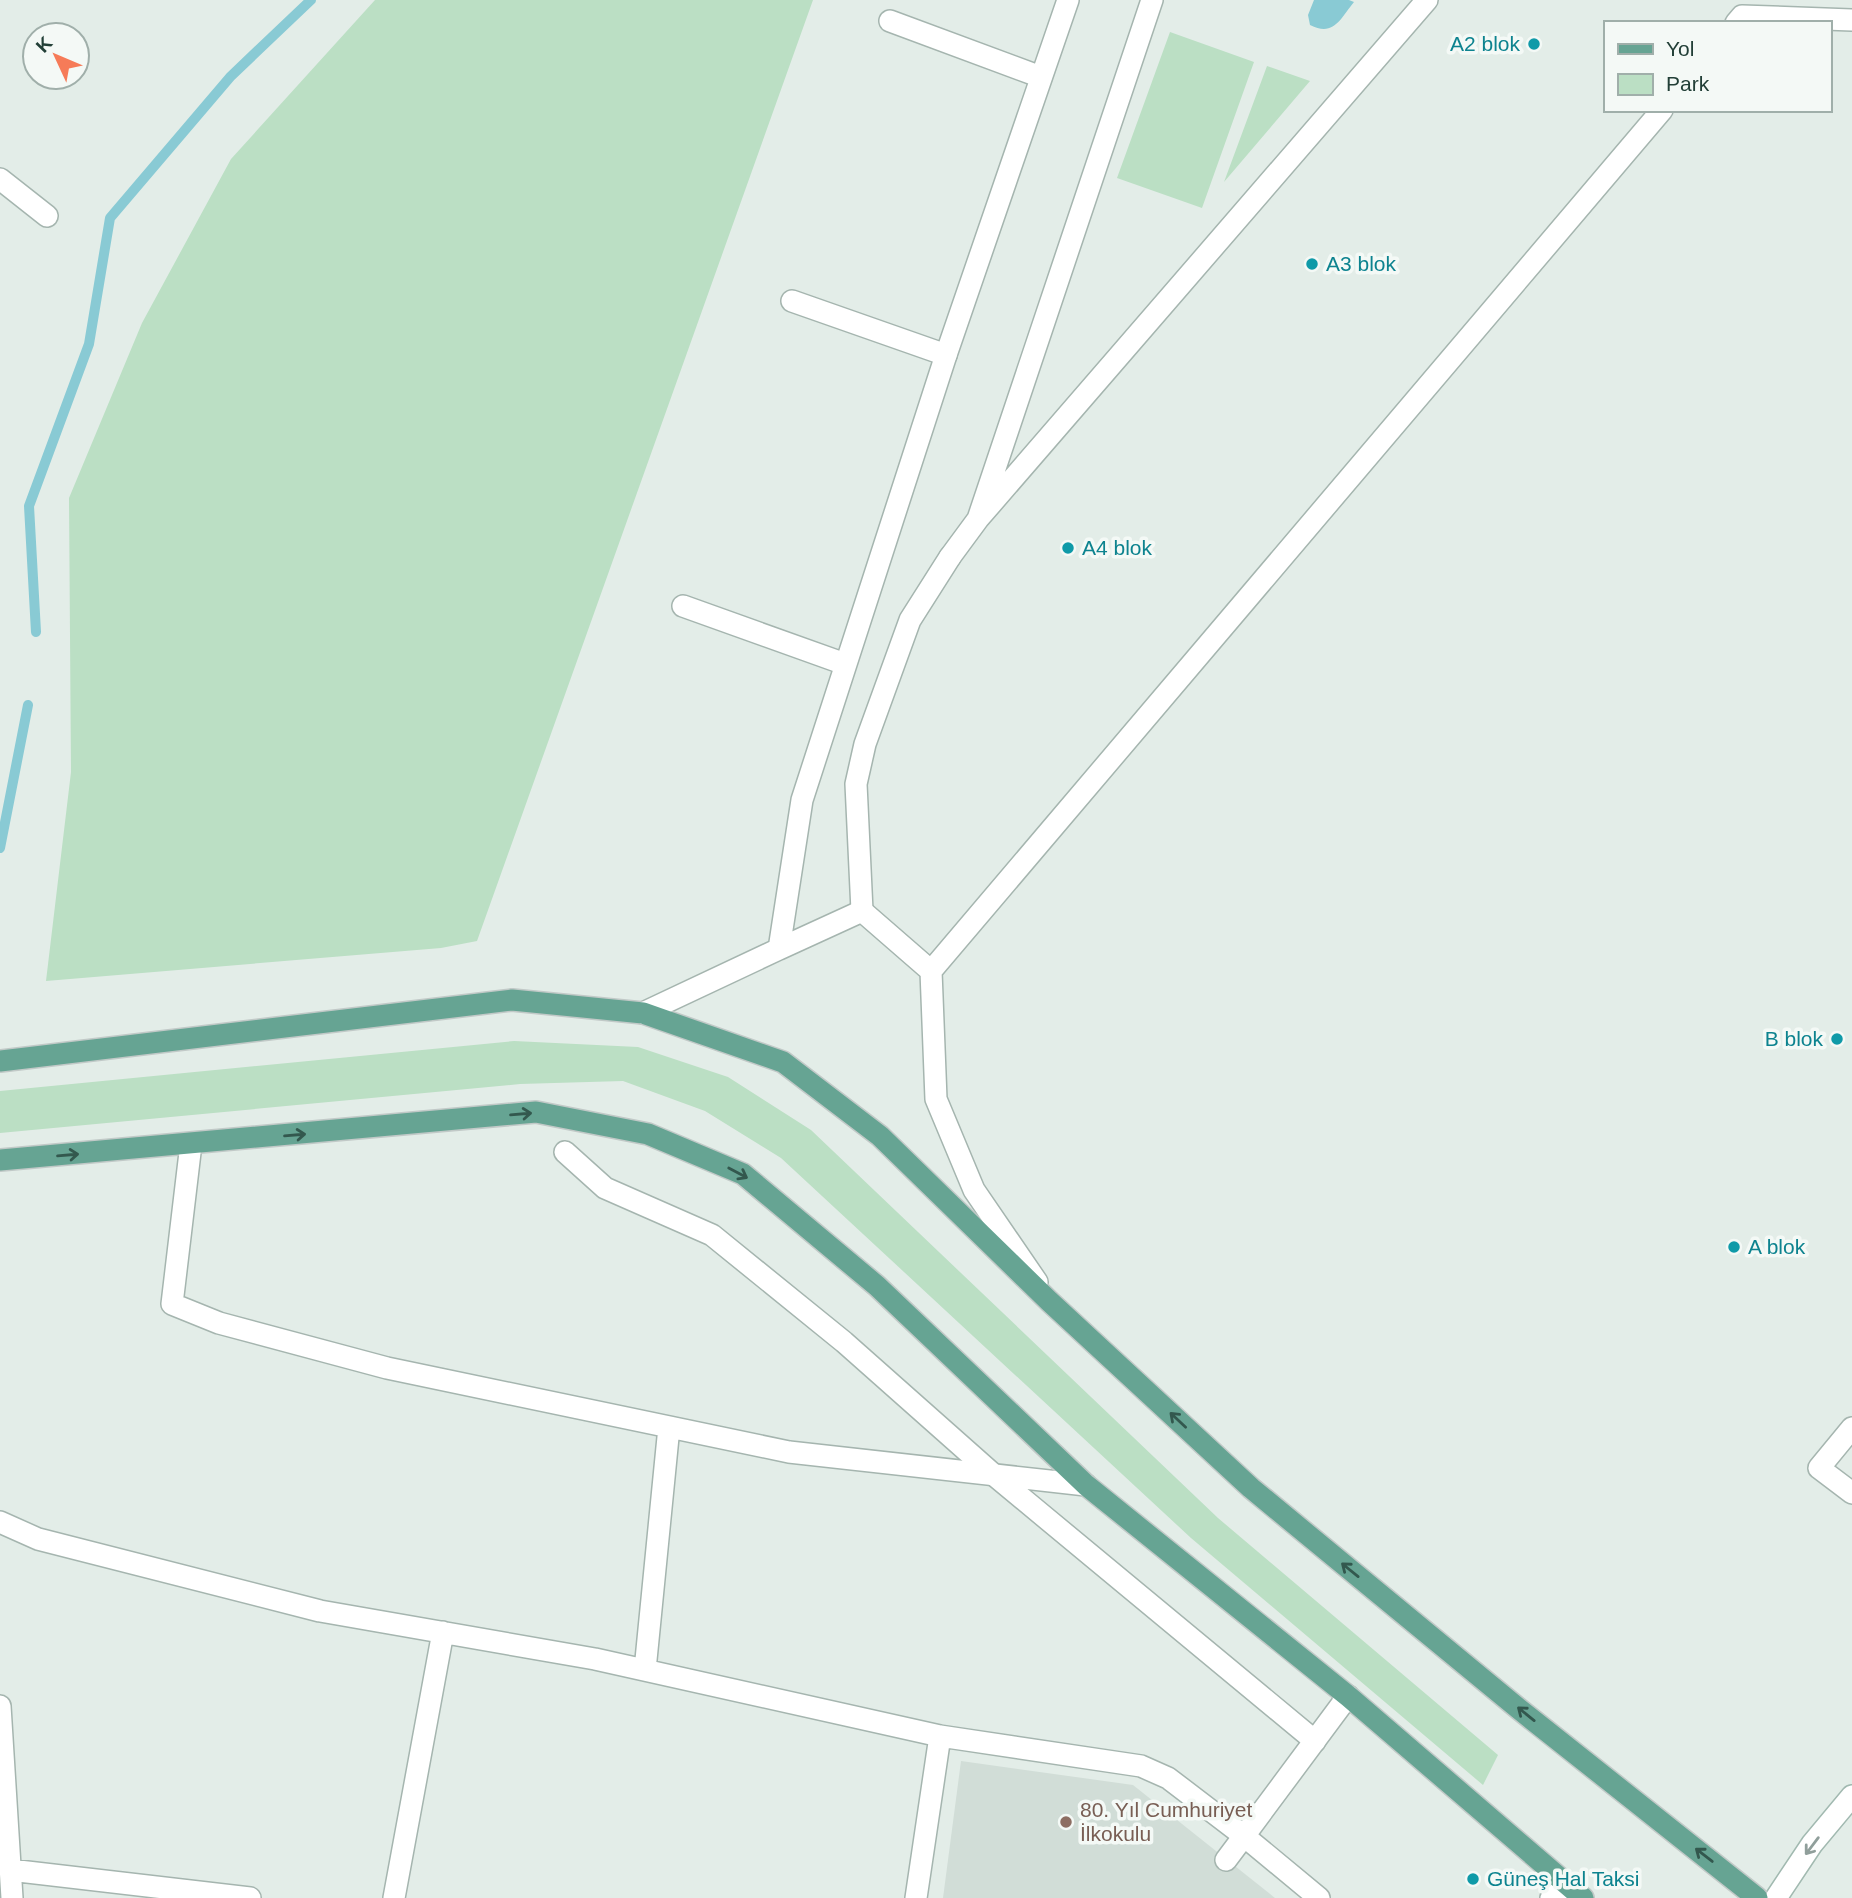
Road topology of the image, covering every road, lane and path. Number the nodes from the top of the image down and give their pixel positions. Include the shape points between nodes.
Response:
1 (1068, 0) edge
2 (1152, 0) edge
3 (1427, 0) edge
4 (1852, 20) edge
5 (890, 21) dead end
6 (1738, 21) edge
7 (1041, 77) junction
8 (1660, 112) edge
9 (0, 178) edge
10 (47, 216) dead end
11 (792, 301) dead end
12 (946, 355) junction
13 (978, 519) junction
14 (683, 606) dead end
15 (845, 664) junction
16 (862, 911) junction
17 (779, 949) junction
18 (931, 971) junction
19 (643, 1013) junction
20 (0, 1061) edge
21 (191, 1144) junction
22 (565, 1152) dead end
23 (0, 1160) edge
24 (1049, 1301) junction
25 (669, 1427) junction
26 (1852, 1428) edge
27 (995, 1475) junction
28 (1086, 1485) junction
29 (1852, 1493) edge
30 (0, 1522) edge
31 (443, 1632) junction
32 (645, 1670) junction
33 (1348, 1696) junction
34 (0, 1706) edge
35 (940, 1736) junction
36 (1315, 1741) junction
37 (1852, 1797) edge
38 (1244, 1836) junction
39 (1226, 1860) dead end
40 (10, 1870) junction
41 (1570, 1895) edge
42 (12, 1898) edge
43 (250, 1898) edge
44 (394, 1898) edge
45 (916, 1898) edge
46 (1319, 1898) edge
47 (1757, 1898) edge
48 (1776, 1898) edge

1 - 7 street
2 - 13 street
3 - 13 street
4 - 6 street via 1742,16
5 - 7 street
7 - 12 street
8 - 18 street
9 - 10 street
11 - 12 street
12 - 15 street
13 - 16 street via 911,620 865,744 856,784
14 - 15 street
15 - 17 street via 802,800
16 - 17 street
16 - 18 street
17 - 19 street
18 - 24 street via 936,1099 974,1190
19 - 20 main road via 512,1000
19 - 24 main road via 783,1062 880,1136
23 -> 21 main road
21 - 25 street via 172,1304 219,1323 387,1368
21 -> 28 main road via 536,1112 648,1134 743,1174 877,1286
22 - 27 street via 605,1188 712,1235 844,1342
47 -> 24 main road via 1251,1488
25 - 27 street via 789,1452
25 - 32 street
26 - 29 street via 1819,1468
27 - 28 street
27 - 36 street
28 - 33 main road
30 - 31 street via 38,1539 320,1611
31 - 32 street
31 - 44 street
32 - 35 street
33 - 36 street
33 - 41 main road
34 - 40 street
35 - 38 street via 1141,1766 1168,1779
35 - 45 street
36 - 38 street
37 -> 48 street via 1812,1844
38 - 39 street
38 - 46 street
40 - 42 street
40 - 43 street

